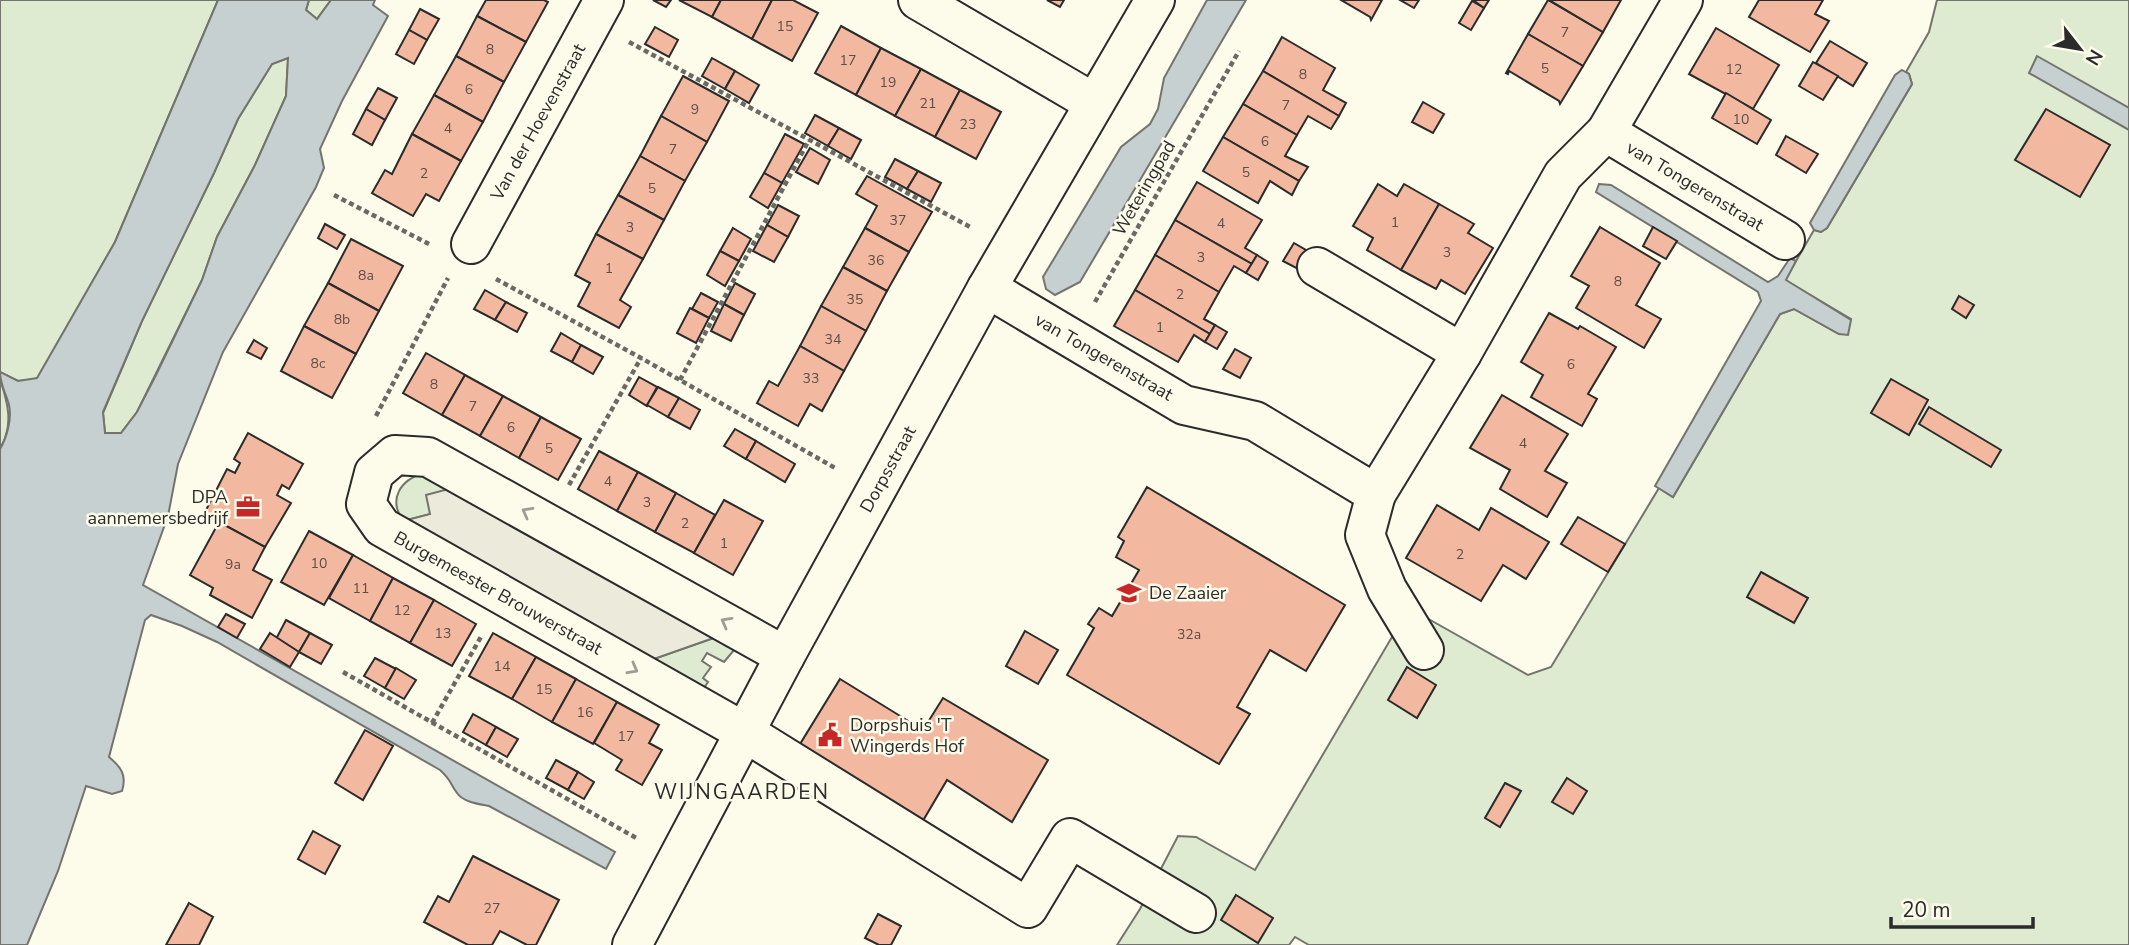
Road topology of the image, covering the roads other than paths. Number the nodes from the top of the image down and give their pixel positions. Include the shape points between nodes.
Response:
1 (918, 0) edge
2 (1155, 0) edge
3 (1683, 0) edge
4 (598, 11) edge
5 (1094, 103) junction
6 (1606, 132) junction
7 (1785, 240) dead end
8 (464, 251) road end
9 (1317, 267) dead end
10 (987, 288) junction
11 (1462, 353) junction
12 (1376, 494) junction
13 (1424, 650) dead end
14 (785, 656) junction
15 (746, 733) junction
16 (1196, 913) dead end
17 (632, 945) edge

1 - 5 street
2 - 5 street, Dorpsstraat
3 - 6 street
4 - 8 street, Van der Hoevenstraat
5 - 10 street, Dorpsstraat
6 - 7 street, van Tongerenstraat
6 - 11 street via 1563,175
9 - 11 street
10 - 12 street, van Tongerenstraat via 1184,405 1255,421
10 - 14 street, Dorpsstraat
11 - 12 street
12 - 13 street via 1365,535 1387,589
14 - 15 street, Dorpsstraat
14 -> 15 street, Burgemeester Brouwerstraat via 428,457 395,455 374,473 366,504 382,527
15 - 16 street, Burgemeester Brouwerstraat via 1028,908 1070,838
15 - 17 street, Dorpsstraat

